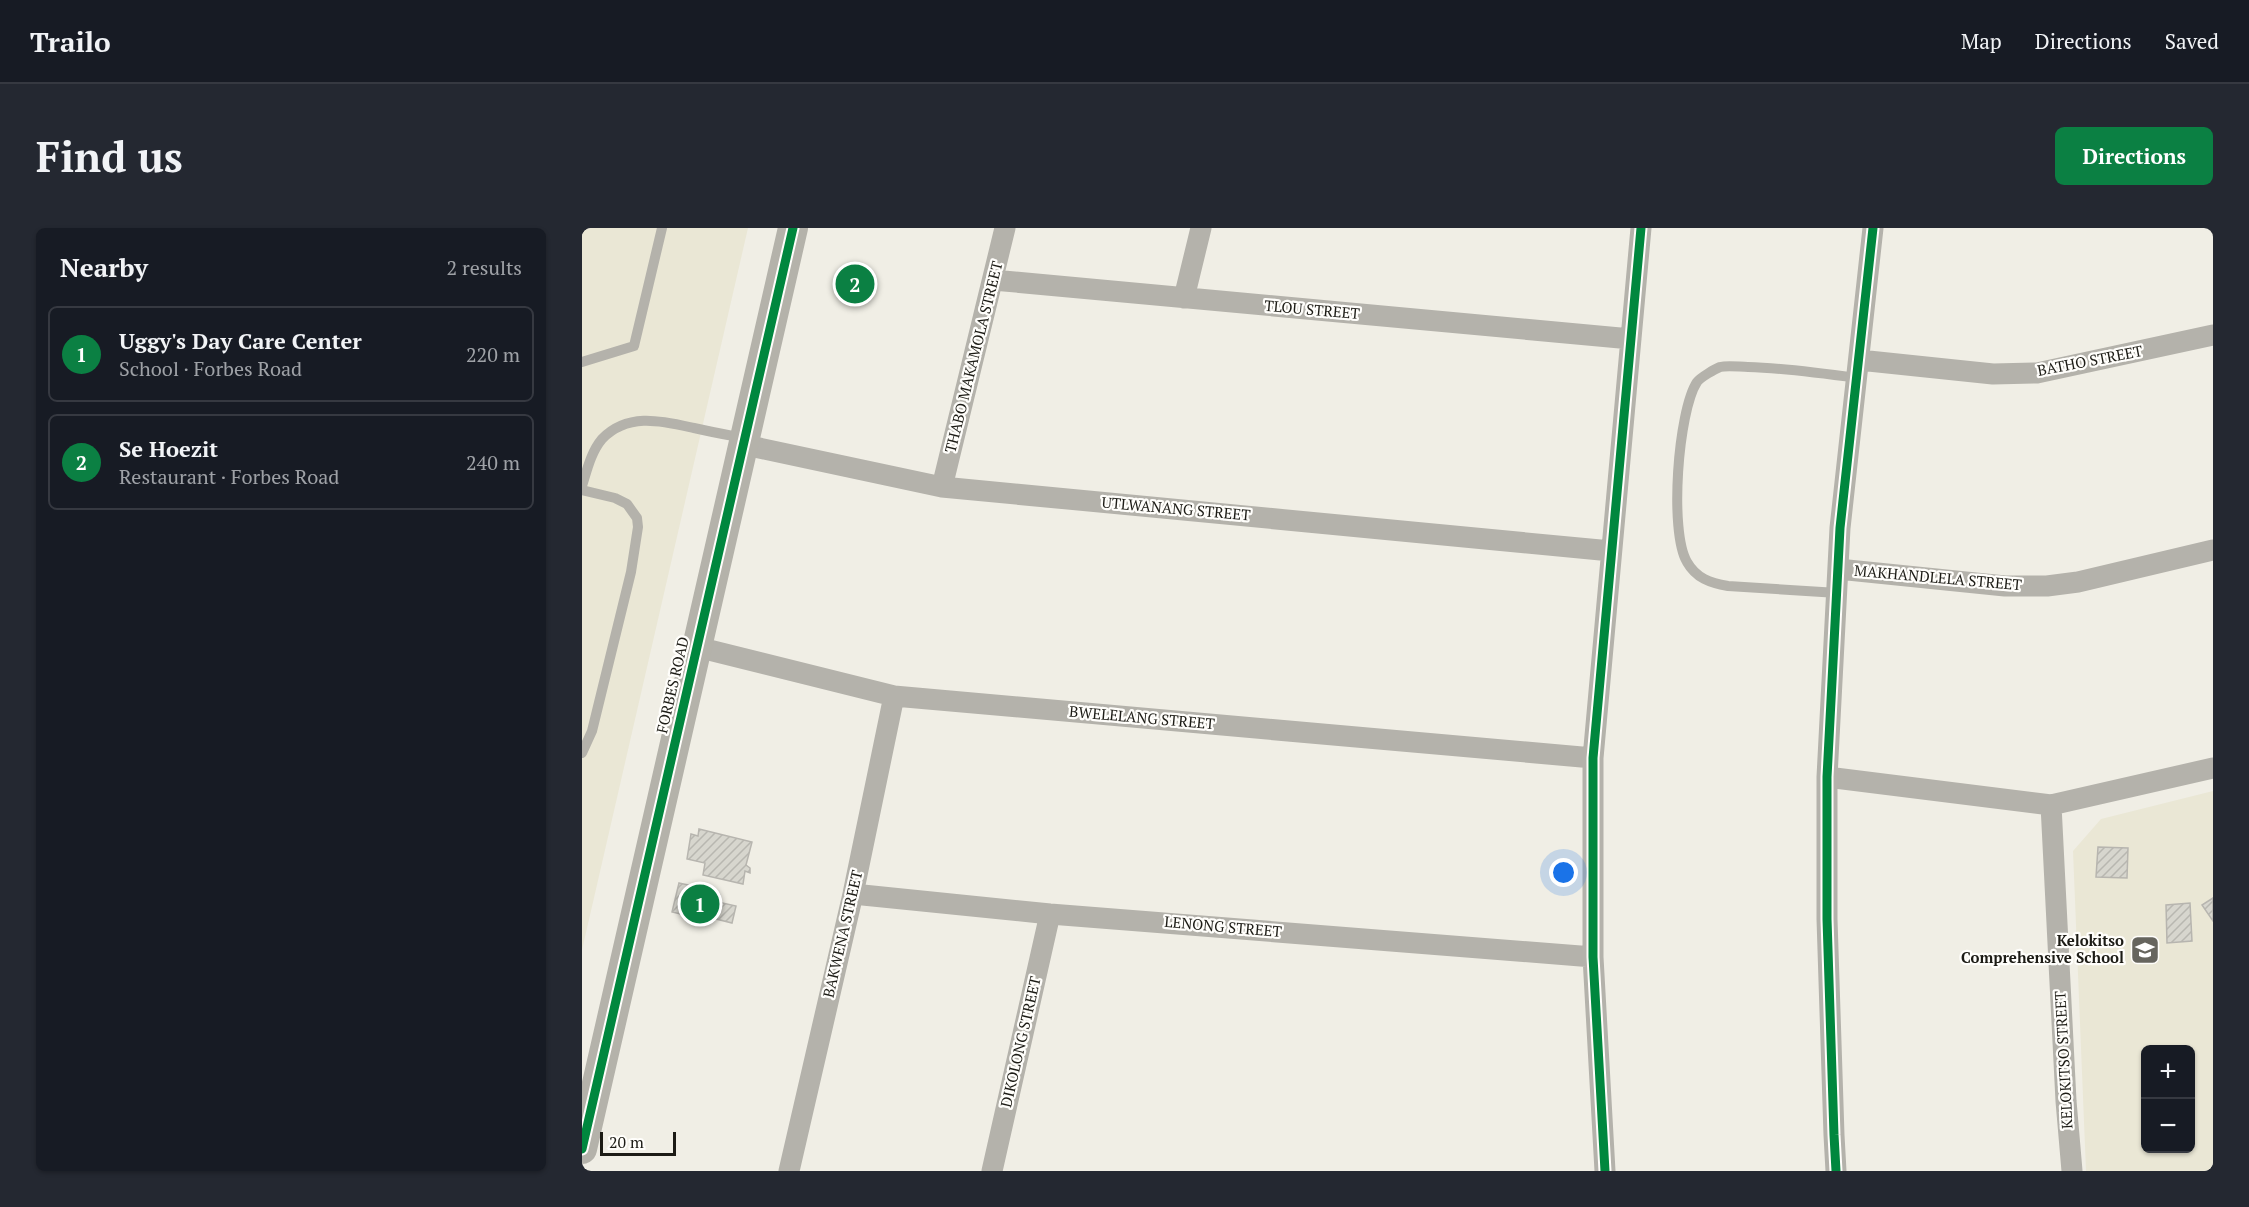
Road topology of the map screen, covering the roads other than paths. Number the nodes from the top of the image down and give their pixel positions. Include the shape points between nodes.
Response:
1 (662, 228) edge
2 (794, 228) edge
3 (1005, 228) edge
4 (1201, 228) edge
5 (1641, 228) edge
6 (1873, 228) edge
7 (993, 280) junction
8 (1184, 298) junction
9 (2213, 335) edge
10 (1631, 339) junction
11 (582, 362) edge
12 (1858, 369) junction
13 (745, 442) junction
14 (942, 487) junction
15 (582, 488) edge
16 (2213, 550) edge
17 (1611, 551) junction
18 (1838, 569) junction
19 (1838, 593) junction
20 (697, 647) junction
21 (894, 696) junction
22 (582, 753) edge
23 (1593, 758) junction
24 (2213, 768) edge
25 (1827, 777) junction
26 (2051, 805) junction
27 (853, 894) junction
28 (1050, 914) junction
29 (1593, 957) junction
30 (586, 1116) edge
31 (582, 1149) edge
32 (789, 1171) edge
33 (992, 1171) edge
34 (1605, 1171) edge
35 (1836, 1171) edge
36 (2072, 1171) edge

1 - 11 lane via 634,346
2 - 13 street, FORBES ROAD
3 - 7 street, THABO MAKAMOLA STREET
4 - 8 street
5 - 10 street
6 - 12 street
7 - 8 street, TLOU STREET
7 - 14 street, THABO MAKAMOLA STREET
8 - 10 street, TLOU STREET
9 - 12 street, BATHO STREET via 2037,373
10 - 17 street
12 - 18 street
12 - 19 lane via 1720,367 1698,381 1684,420 1677,506 1680,541 1685,560 1694,572 1710,583 1728,586
13 - 14 street, UTLWANANG STREET
13 - 15 lane via 655,420 630,422 602,440 591,457
13 - 20 street, FORBES ROAD
14 - 17 street, UTLWANANG STREET
15 - 22 lane via 627,504 638,527 595,720
16 - 18 street, MAKHANDLELA STREET via 2047,586 2005,586
17 - 23 street
18 - 19 street
19 - 25 street
20 - 21 street, BWELELANG STREET
20 - 30 street, FORBES ROAD
21 - 23 street, BWELELANG STREET
21 - 27 street, BAKWENA STREET
23 - 29 street
24 - 26 street
25 - 26 street
25 - 35 street via 1827,919
26 - 36 street, KELOKITSO STREET
27 - 28 street, LENONG STREET
27 - 32 street, BAKWENA STREET
28 - 29 street, LENONG STREET
28 - 33 street, DIKOLONG STREET
29 - 34 street
30 - 31 street, FORBES ROAD

